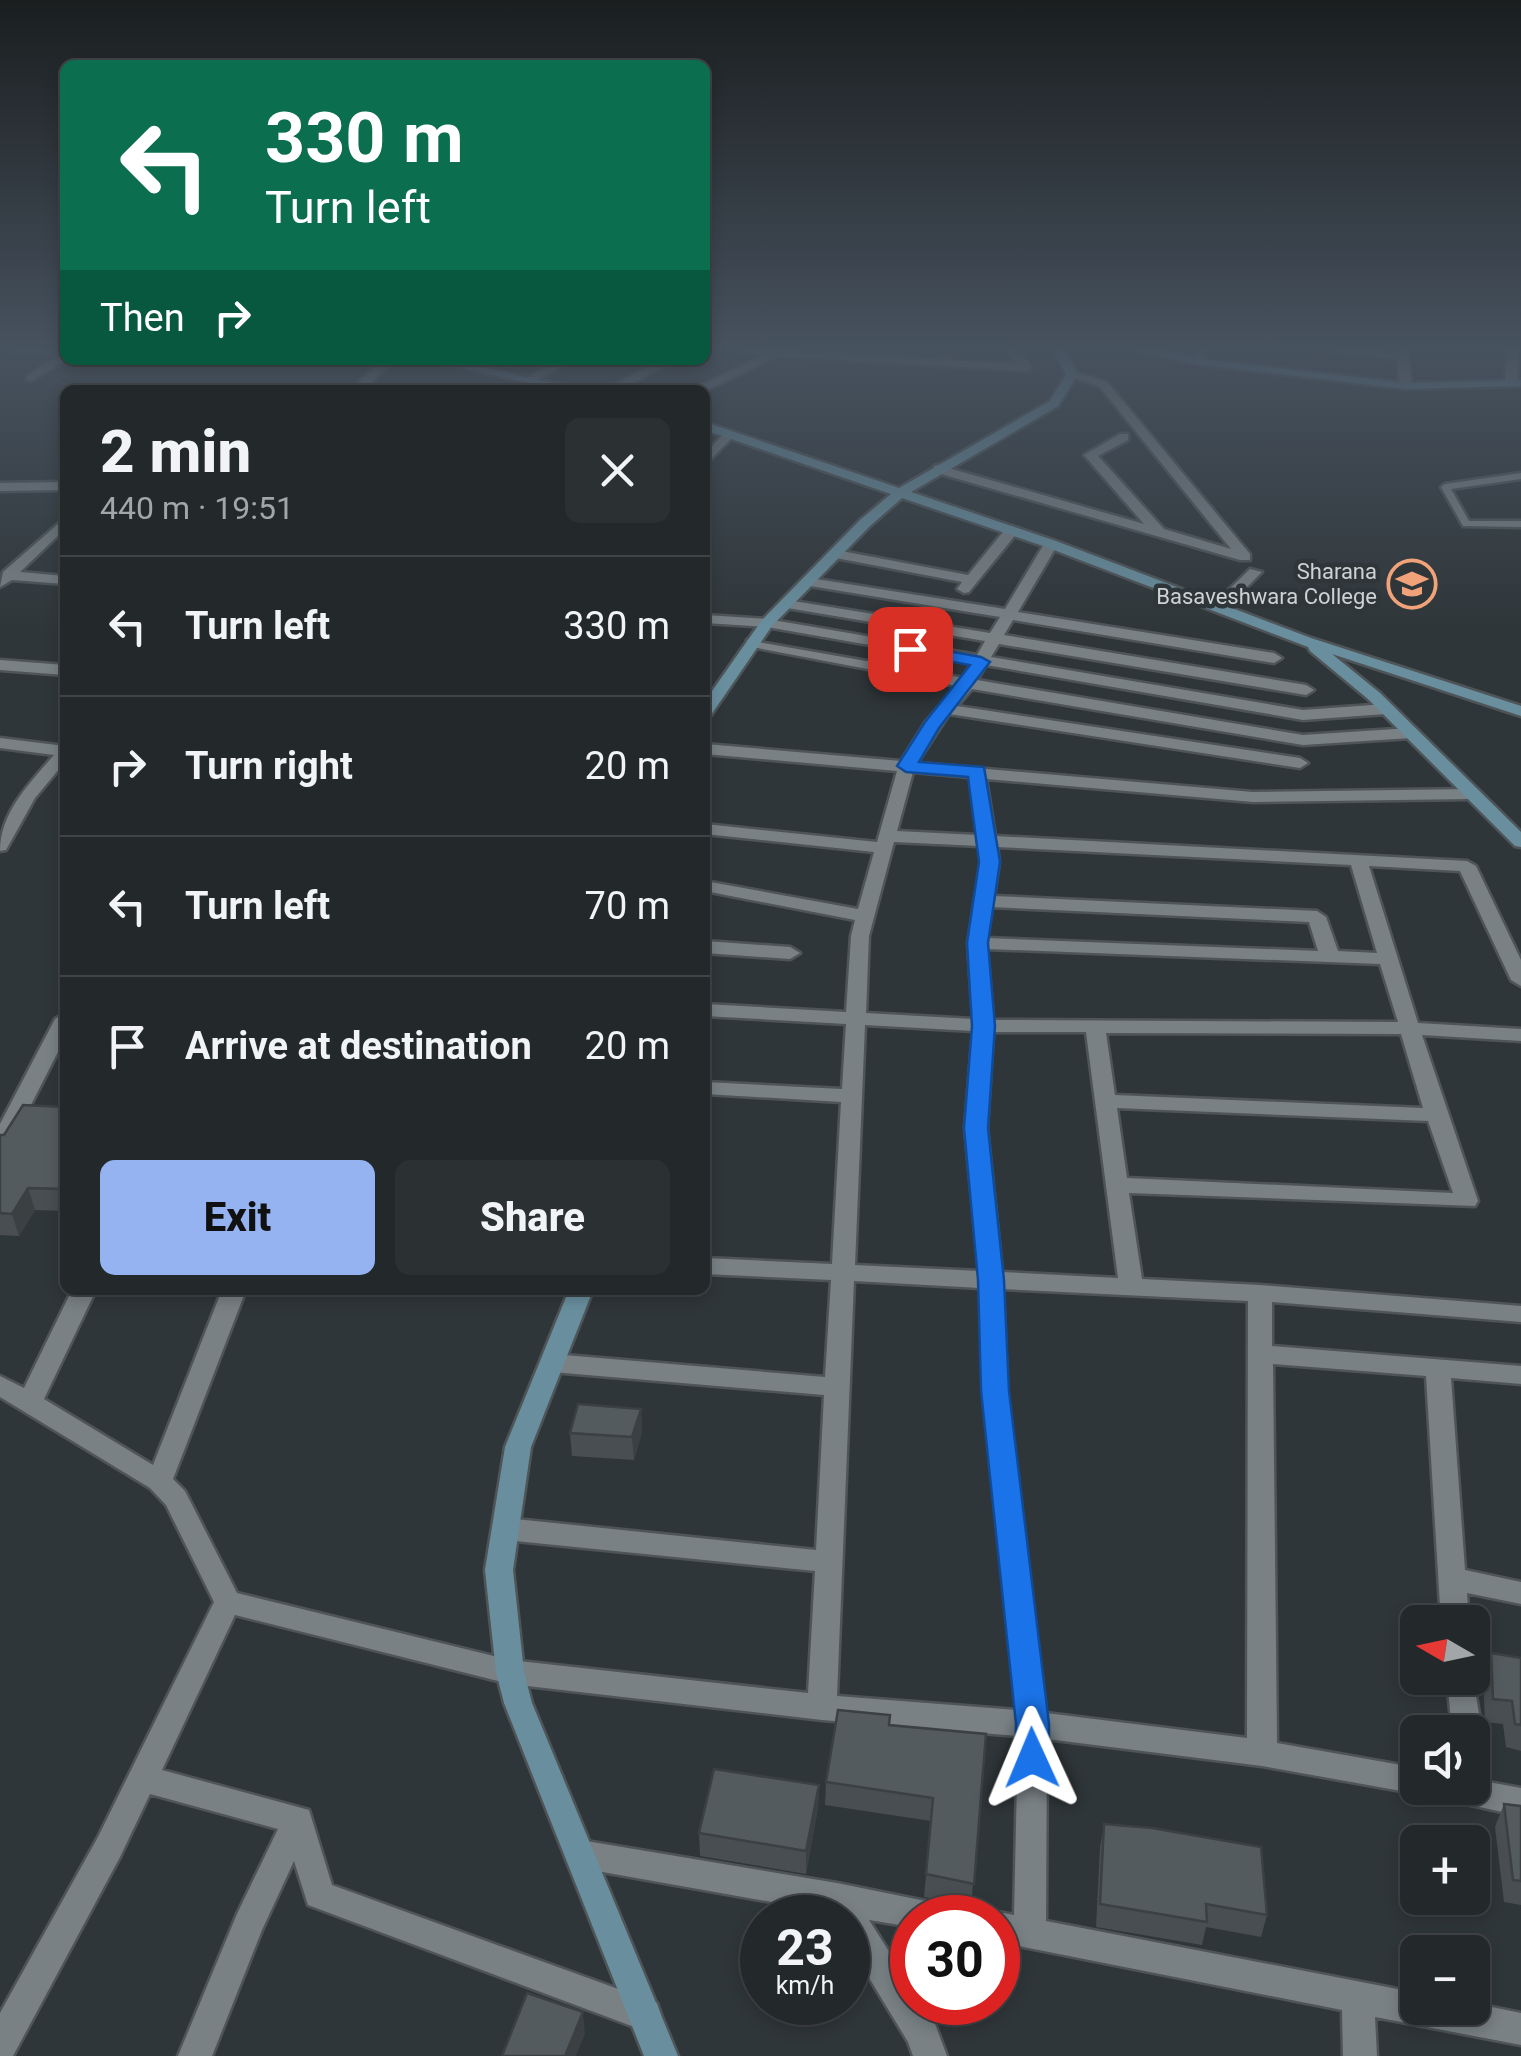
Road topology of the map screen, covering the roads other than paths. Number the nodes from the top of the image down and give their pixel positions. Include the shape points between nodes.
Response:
1 (750, 441) edge
2 (988, 441) edge
3 (1115, 441) edge
4 (1150, 441) edge
5 (938, 469) junction
6 (1521, 476) edge
7 (23, 486) junction
8 (60, 486) edge
9 (0, 487) edge
10 (901, 492) junction
11 (0, 507) edge
12 (1521, 524) edge
13 (60, 527) edge
14 (1012, 530) junction
15 (1160, 532) junction
16 (1051, 544) junction
17 (836, 554) junction
18 (1254, 572) dead end
19 (4, 579) edge
20 (60, 580) edge
21 (971, 580) junction
22 (810, 582) junction
23 (787, 604) junction
24 (950, 606) junction
25 (1220, 606) junction
26 (1012, 616) junction
27 (710, 619) edge
28 (766, 623) junction
29 (995, 639) junction
30 (1306, 640) junction
31 (752, 643) junction
32 (1274, 658) dead end
33 (981, 662) junction
34 (0, 665) edge
35 (60, 670) edge
36 (968, 683) junction
37 (1306, 690) dead end
38 (710, 705) edge
39 (1386, 708) junction
40 (945, 710) junction
41 (1521, 710) edge
42 (1411, 733) junction
43 (0, 743) edge
44 (710, 749) edge
45 (60, 751) edge
46 (60, 758) edge
47 (1300, 764) dead end
48 (906, 766) junction
49 (977, 772) junction
50 (1470, 794) junction
51 (710, 828) edge
52 (988, 841) junction
53 (885, 842) junction
54 (1521, 842) edge
55 (0, 846) edge
56 (1358, 860) junction
57 (710, 887) edge
58 (983, 902) junction
59 (865, 916) junction
60 (977, 943) junction
61 (710, 948) edge
62 (790, 953) dead end
63 (1330, 957) junction
64 (1388, 959) junction
65 (1521, 980) edge
66 (710, 1010) edge
67 (858, 1018) junction
68 (984, 1026) junction
69 (1095, 1026) junction
70 (1410, 1028) junction
71 (60, 1031) edge
72 (1521, 1035) edge
73 (710, 1088) edge
74 (853, 1096) junction
75 (1106, 1101) junction
76 (1436, 1115) junction
77 (0, 1144) edge
78 (1117, 1185) junction
79 (710, 1266) edge
80 (845, 1273) junction
81 (991, 1280) junction
82 (1131, 1286) junction
83 (1260, 1293) junction
84 (82, 1295) edge
85 (232, 1295) edge
86 (579, 1295) edge
87 (1521, 1314) edge
88 (1259, 1354) junction
89 (552, 1363) junction
90 (1438, 1368) junction
91 (1521, 1375) edge
92 (0, 1385) edge
93 (837, 1387) junction
94 (29, 1404) junction
95 (159, 1481) junction
96 (506, 1529) junction
97 (829, 1562) junction
98 (1450, 1578) junction
99 (1521, 1593) edge
100 (228, 1602) junction
101 (1453, 1605) edge
102 (510, 1672) junction
103 (822, 1706) junction
104 (1033, 1724) junction
105 (1262, 1752) junction
106 (142, 1778) junction
107 (1400, 1778) edge
108 (1490, 1795) edge
109 (1521, 1802) edge
110 (298, 1820) junction
111 (580, 1854) junction
112 (819, 1895) edge
113 (1017, 1895) edge
114 (1020, 1931) edge
115 (870, 1950) edge
116 (1358, 2000) junction
117 (645, 2015) junction
118 (1521, 2029) edge
119 (0, 2046) edge
120 (195, 2056) edge
121 (661, 2056) edge
122 (930, 2056) edge
123 (1360, 2056) edge

1 - 10 street
2 - 5 street
3 - 15 street via 1090,455
4 - 15 street via 1245,557
5 - 10 street
5 - 15 street
6 - 12 lane via 1445,488 1466,524
7 - 8 street
7 - 9 street
7 - 11 street
10 - 14 street
10 - 17 street
13 - 19 street
14 - 16 street
14 - 21 street
16 - 25 street
16 - 26 street
17 - 21 street
17 - 22 street
18 - 25 street
19 - 20 street
21 - 24 street
22 - 23 street
22 - 24 street
23 - 28 street
23 - 29 street
24 - 26 street
25 - 30 street
26 - 29 street
26 - 32 street
27 - 28 street
28 - 31 street
28 - 33 street
29 - 33 street
29 - 37 street
30 - 39 street
30 - 41 street
31 - 36 street
31 - 38 street
33 - 36 street
33 - 39 street via 1303,714
34 - 35 street
36 - 40 street
36 - 42 street via 1303,740
39 - 42 street
40 - 47 street
40 - 48 street
42 - 50 street
43 - 45 street
44 - 48 street
46 - 55 street via 28,796
48 - 49 street
48 - 53 street
49 - 50 street via 1253,797
49 - 52 street
50 - 54 street
51 - 53 street
52 - 53 street
52 - 56 street
52 - 58 street
53 - 59 street
56 - 64 street
56 - 65 street via 1467,866
57 - 59 street
58 - 60 street
58 - 63 street via 1317,917
59 - 67 street
60 - 63 street
60 - 68 street
61 - 62 street
63 - 64 street
64 - 70 street
66 - 67 street
67 - 68 street
67 - 74 street
68 - 69 street
68 - 81 street via 976,1128
69 - 70 street
69 - 75 street
70 - 72 street
70 - 76 street
71 - 77 street via 25,1114
73 - 74 street
74 - 80 street
75 - 76 street
75 - 78 street
76 - 78 street via 1467,1201
78 - 82 street
79 - 80 street
80 - 81 street
80 - 93 street
81 - 82 street
81 - 104 street via 995,1391
82 - 83 street
83 - 87 street
83 - 88 street
84 - 94 street
85 - 95 street
86 - 89 street
88 - 90 street
88 - 105 street
89 - 93 street
89 - 96 street via 518,1447
90 - 91 street
90 - 98 street
92 - 94 street
93 - 97 street
94 - 95 street
95 - 100 street via 176,1498
96 - 97 street
96 - 102 street via 500,1570
97 - 103 street
98 - 99 street
98 - 101 street
100 - 102 street
100 - 106 street
102 - 103 street
102 - 111 street
103 - 104 street
104 - 105 street
104 - 113 street
105 - 107 street
106 - 110 street
106 - 119 street
108 - 109 street
110 - 117 street via 319,1895
110 - 120 street
111 - 112 street
111 - 117 street
114 - 116 street
115 - 122 street
116 - 118 street
116 - 123 street
117 - 121 street

